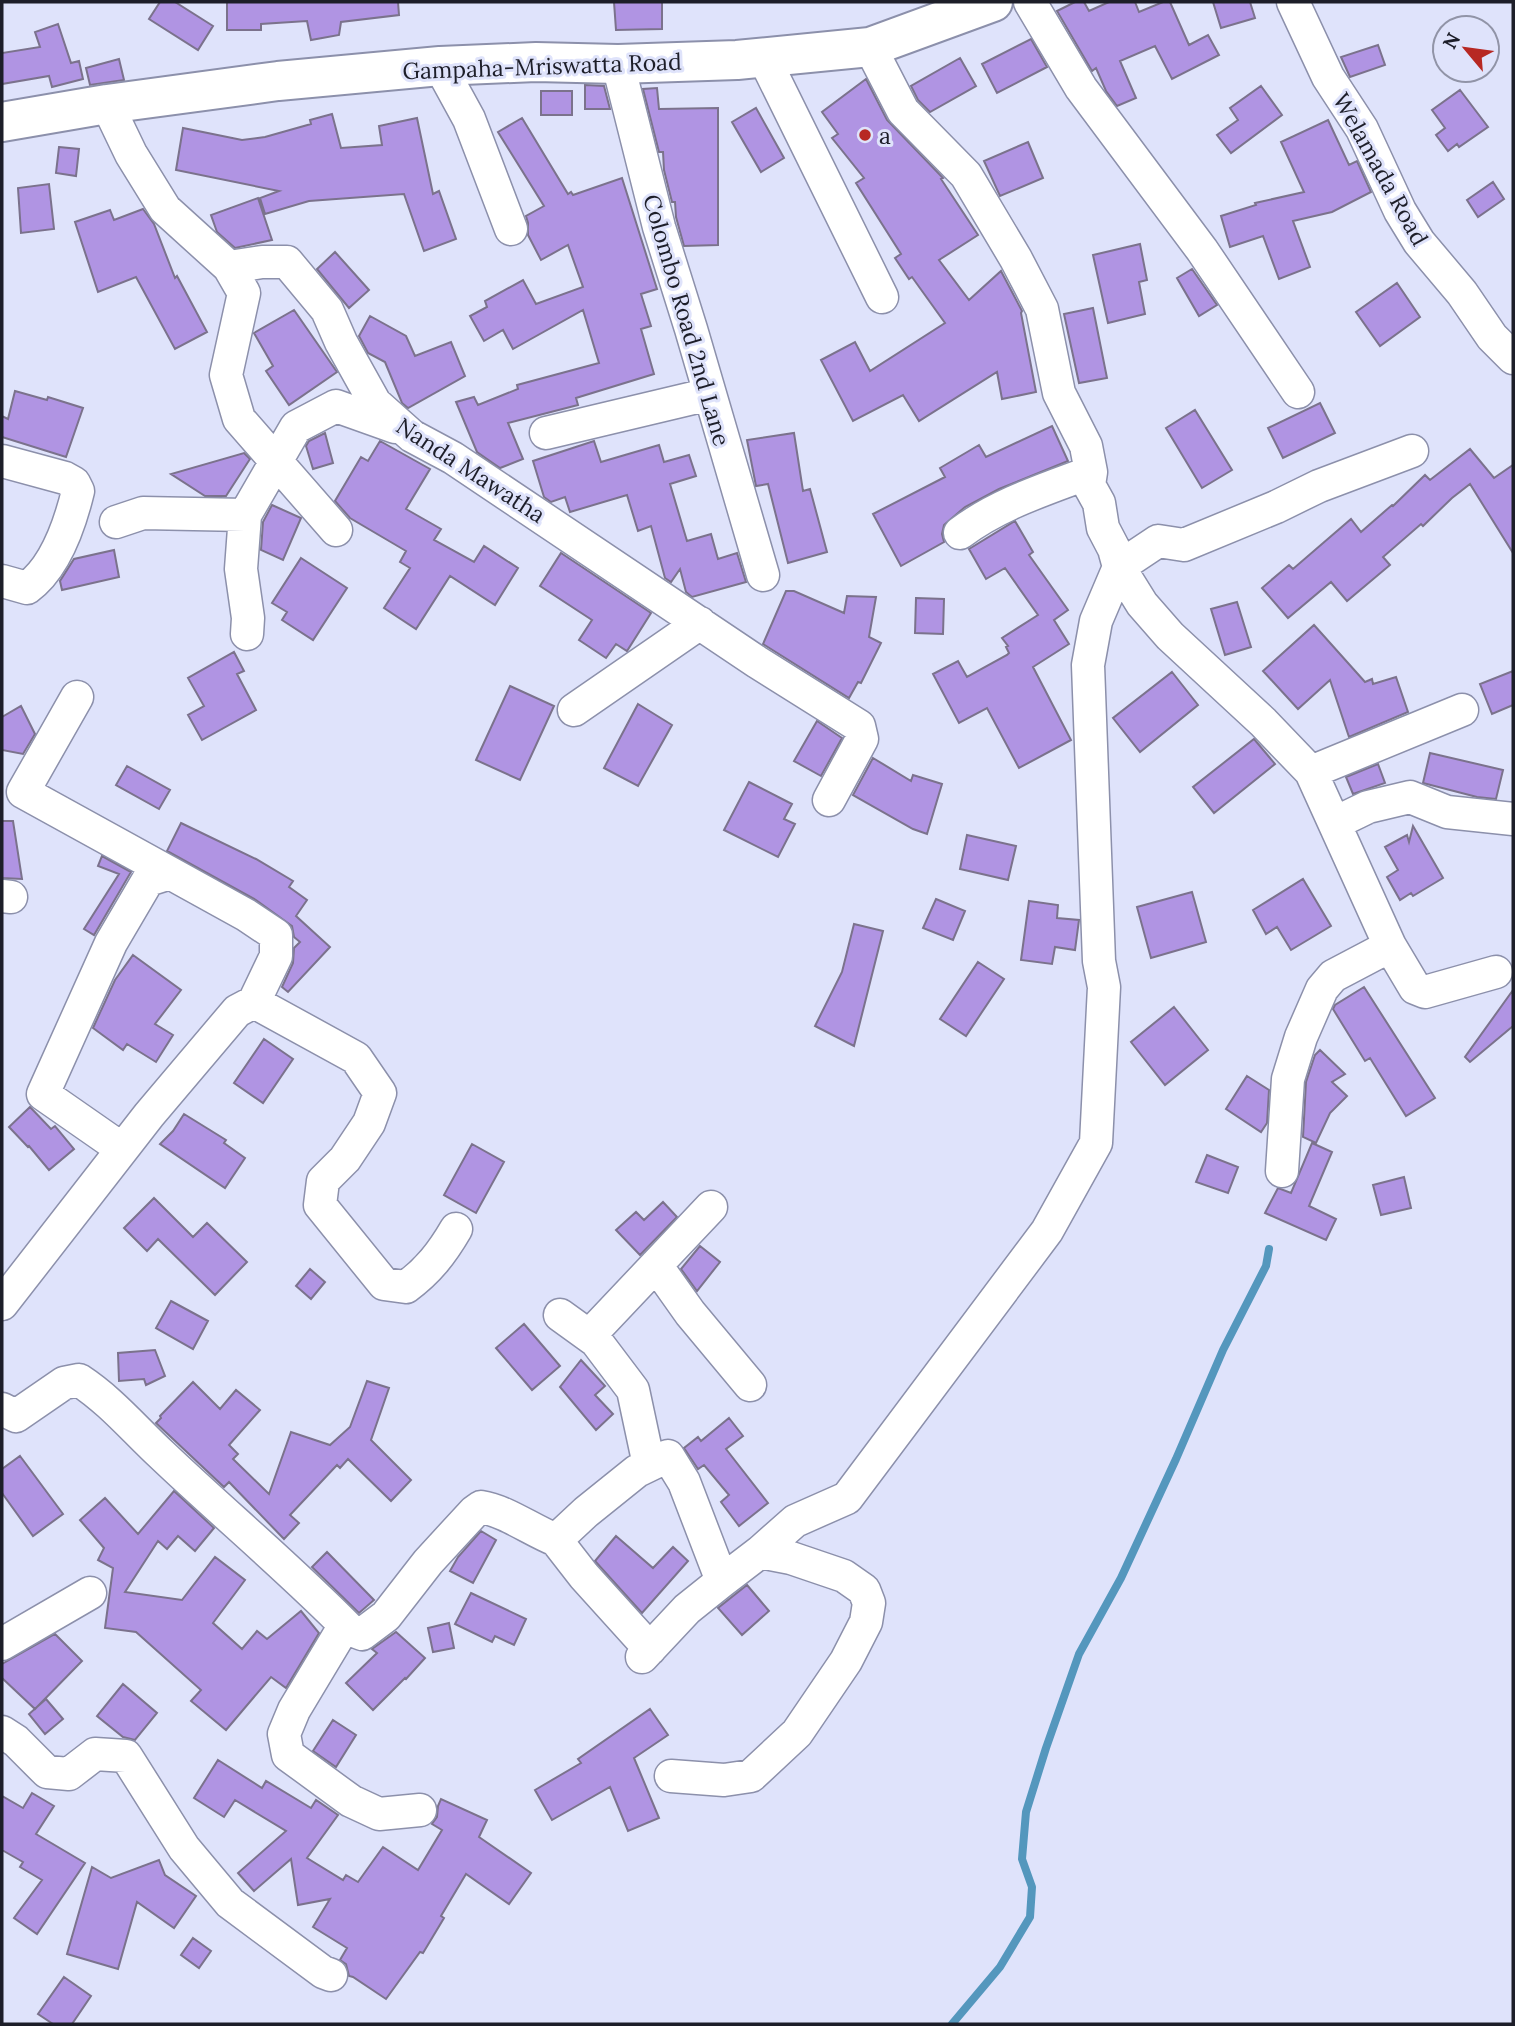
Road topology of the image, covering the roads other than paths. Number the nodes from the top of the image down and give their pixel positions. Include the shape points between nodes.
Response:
1 (993, 2) edge
2 (1030, 2) edge
3 (1293, 2) edge
4 (870, 47) junction
5 (763, 56) junction
6 (618, 64) junction
7 (440, 66) junction
8 (107, 104) junction
9 (2, 122) edge
10 (511, 229) dead end
11 (229, 267) junction
12 (882, 297) dead end
13 (1513, 358) edge
14 (1298, 392) dead end
15 (710, 394) junction
16 (406, 431) junction
17 (546, 433) dead end
18 (1412, 451) dead end
19 (2, 461) edge
20 (276, 462) junction
21 (1091, 472) junction
22 (245, 515) junction
23 (116, 522) dead end
24 (336, 530) dead end
25 (960, 533) dead end
26 (1119, 568) junction
27 (763, 575) dead end
28 (2, 581) edge
29 (700, 623) junction
30 (247, 634) dead end
31 (77, 697) dead end
32 (574, 710) dead end
33 (1462, 710) dead end
34 (1311, 772) junction
35 (13, 792) edge
36 (829, 800) dead end
37 (1513, 819) edge
38 (1335, 823) junction
39 (170, 873) junction
40 (1390, 946) junction
41 (1496, 972) dead end
42 (254, 1002) junction
43 (122, 1149) junction
44 (1283, 1171) dead end
45 (711, 1207) dead end
46 (456, 1229) dead end
47 (656, 1265) junction
48 (2, 1304) edge
49 (561, 1315) dead end
50 (589, 1336) junction
51 (750, 1385) dead end
52 (2, 1409) edge
53 (649, 1465) junction
54 (556, 1540) junction
55 (760, 1552) junction
56 (722, 1581) junction
57 (90, 1594) dead end
58 (345, 1625) junction
59 (2, 1644) edge
60 (6, 1746) edge
61 (671, 1776) dead end
62 (420, 1810) dead end
63 (331, 1975) dead end

1 - 4 main road, Gampaha-Mriswatta Road
2 - 14 street via 1081,88 1202,250
3 - 13 street, Welamada Road via 1328,77 1362,130 1419,242
4 - 5 main road, Gampaha-Mriswatta Road
4 - 21 street via 903,111 966,175 1016,259 1042,309 1059,393 1086,446
5 - 6 main road, Gampaha-Mriswatta Road
5 - 12 street
6 - 7 main road, Gampaha-Mriswatta Road
6 - 15 street, Colombo Road 2nd Lane via 659,227
7 - 8 main road, Gampaha-Mriswatta Road
7 - 10 street via 469,119
8 - 9 main road, Gampaha-Mriswatta Road
8 - 11 street via 165,209
11 - 16 street, Nanda Mawatha via 287,262 327,310 375,403
11 - 20 street via 244,293 226,374 239,419
15 - 17 street
15 - 27 street, Colombo Road 2nd Lane
16 - 20 street via 336,406 296,427
16 - 29 street, Nanda Mawatha via 476,472
18 - 26 street via 1184,545 1158,541
19 - 28 street via 65,478 78,491 72,515 36,582 27,588
20 - 22 street
20 - 24 street
21 - 25 street via 1016,501
21 - 26 street via 1089,485
22 - 23 street via 143,513
22 - 30 street via 242,569
26 - 34 street via 1170,636
26 - 55 street via 1096,621 1088,665 1098,947 1104,987 1096,1143 1047,1231 847,1498 794,1521
29 - 32 street
29 - 36 street, Nanda Mawatha via 859,726 862,739
31 - 35 street
33 - 34 street
34 - 38 street
35 - 39 street
37 - 38 street via 1447,811 1410,797 1368,807
38 - 40 street
39 - 42 street via 276,935 276,956
39 - 43 street via 148,880 111,943 43,1094
40 - 41 street via 1415,988 1425,992
40 - 44 street via 1333,976 1322,989 1288,1079
42 - 43 street via 237,1011
42 - 46 street via 356,1058 380,1093 369,1123 345,1159 323,1181 320,1205 384,1284 406,1287 414,1281 442,1253
43 - 48 street
45 - 47 street
47 - 50 street
47 - 51 street
49 - 50 street
50 - 53 street via 633,1390
52 - 58 street via 16,1416 64,1383 79,1380 103,1395 161,1455
53 - 54 street
53 - 56 street via 668,1457 684,1482
54 - 56 street via 646,1653 687,1609
54 - 58 street via 497,1509 481,1507 428,1562 386,1616 362,1634
55 - 56 street
55 - 61 street via 844,1576 864,1590 869,1603 866,1622 846,1661 797,1733 751,1776 724,1780
57 - 59 street
58 - 62 street via 294,1710 284,1734 288,1755 351,1801 379,1814
60 - 63 street via 47,1772 69,1774 95,1754 126,1756 184,1848 230,1903

